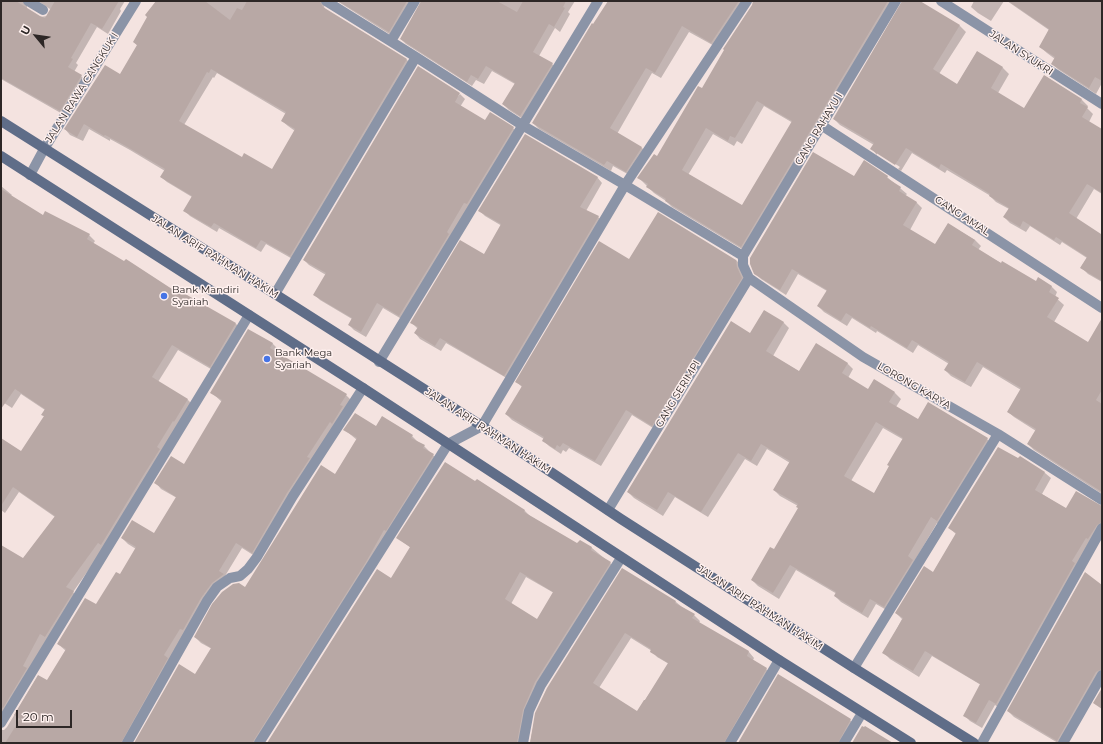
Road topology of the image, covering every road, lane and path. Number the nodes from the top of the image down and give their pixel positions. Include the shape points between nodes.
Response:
1 (28, 1) edge
2 (136, 1) edge
3 (326, 1) edge
4 (415, 1) edge
5 (598, 1) edge
6 (747, 1) edge
7 (896, 1) edge
8 (941, 1) edge
9 (43, 10) dead end
10 (391, 41) junction
11 (416, 57) junction
12 (1102, 104) edge
13 (1, 122) edge
14 (522, 125) junction
15 (821, 125) junction
16 (44, 149) junction
17 (1, 156) edge
18 (30, 175) junction
19 (625, 185) junction
20 (743, 256) junction
21 (749, 278) junction
22 (276, 294) junction
23 (1102, 308) edge
24 (249, 316) junction
25 (379, 362) junction
26 (364, 388) junction
27 (482, 426) junction
28 (998, 434) junction
29 (448, 444) junction
30 (1102, 500) edge
31 (608, 510) junction
32 (1102, 528) edge
33 (621, 558) junction
34 (779, 660) junction
35 (854, 668) junction
36 (1102, 675) edge
37 (862, 713) junction
38 (1, 723) edge
39 (127, 743) edge
40 (259, 743) edge
41 (523, 743) edge
42 (730, 743) edge
43 (844, 743) edge
44 (910, 743) edge
45 (974, 743) edge
46 (982, 743) edge
47 (1063, 743) edge

1 - 9 street
2 - 16 street, JALAN RAWA CANGKUK I
3 - 10 street
4 - 10 street
5 - 14 street
6 - 19 street
7 - 15 street, GANG RAHAYU I
8 - 12 street, JALAN SYUKRI
10 - 11 street
11 - 14 street
11 - 22 street
13 - 16 main road, JALAN ARIF RAHMAN HAKIM
14 - 19 street
14 - 25 street
15 - 20 street, GANG RAHAYU I
15 - 23 street, GANG AMAL
16 - 18 street, JALAN RAWA CANGKUK I
16 - 22 main road, JALAN ARIF RAHMAN HAKIM
17 - 18 main road
18 - 24 main road
19 - 20 street
19 - 27 street
20 - 21 street via 743,265
21 - 28 street, LORONG KARYA via 863,357
21 - 31 street, GANG SERIMPI
22 - 25 main road, JALAN ARIF RAHMAN HAKIM
24 - 26 main road
24 - 38 street
25 - 27 main road, JALAN ARIF RAHMAN HAKIM
26 - 29 main road
26 - 39 street via 292,496 257,557 240,576 230,578 217,586
27 - 29 street
27 - 31 main road, JALAN ARIF RAHMAN HAKIM
28 - 30 street, LORONG KARYA
28 - 35 street
29 - 33 main road
29 - 40 street
31 - 35 main road, JALAN ARIF RAHMAN HAKIM
32 - 46 street
33 - 34 main road
33 - 41 street via 541,685 529,711
34 - 37 main road
34 - 42 street
35 - 45 main road, JALAN ARIF RAHMAN HAKIM
36 - 47 street
37 - 43 street
37 - 44 main road

